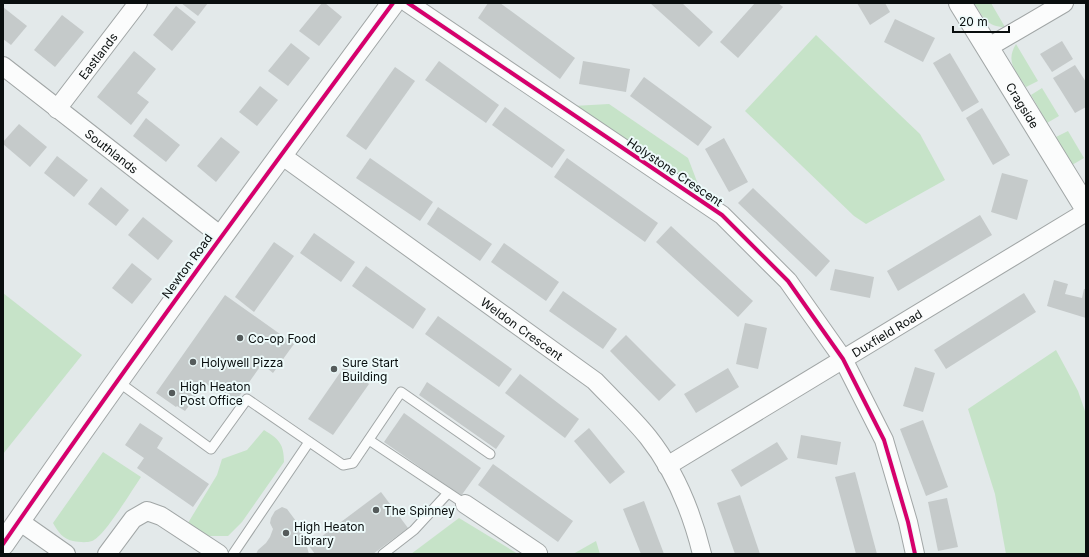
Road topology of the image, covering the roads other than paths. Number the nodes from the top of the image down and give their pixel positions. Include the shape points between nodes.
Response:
1 (138, 3) edge
2 (393, 3) edge
3 (408, 3) edge
4 (960, 3) edge
5 (1064, 3) edge
6 (987, 48) junction
7 (3, 66) edge
8 (57, 109) junction
9 (281, 155) junction
10 (1086, 208) edge
11 (1086, 212) edge
12 (221, 236) junction
13 (843, 359) junction
14 (117, 381) junction
15 (369, 440) junction
16 (309, 442) junction
17 (490, 454) dead end
18 (667, 466) junction
19 (448, 493) junction
20 (465, 504) joint
21 (19, 521) junction
22 (3, 544) edge
23 (538, 553) dead end
24 (66, 554) edge
25 (107, 554) edge
26 (219, 554) edge
27 (233, 554) edge
28 (383, 554) edge
29 (702, 554) edge
30 (914, 554) edge

1 - 8 street, Eastlands
2 - 9 street, Newton Road
3 - 13 street, Holystone Crescent via 722,215 788,282
4 - 6 street, Cragside
5 - 6 street
6 - 10 street, Cragside
7 - 8 street, Southlands
8 - 12 street, Southlands
9 - 12 street, Newton Road
9 - 18 street, Weldon Crescent via 595,382 644,433
11 - 13 street, Duxfield Road
12 - 14 street, Newton Road
13 - 18 street, Duxfield Road
13 - 30 street, Holystone Crescent via 884,440 908,522
14 - 16 lane via 211,449 247,399
14 - 21 street, Newton Road
15 - 16 lane via 353,463 343,464
15 - 17 lane via 401,392
15 - 19 lane
16 - 27 lane
18 - 29 street, Weldon Crescent via 681,492
19 - 20 lane
19 - 28 lane via 414,530
20 - 23 street
21 - 22 street, Newton Road
21 - 24 street
25 - 26 street via 133,519 147,512 161,516

